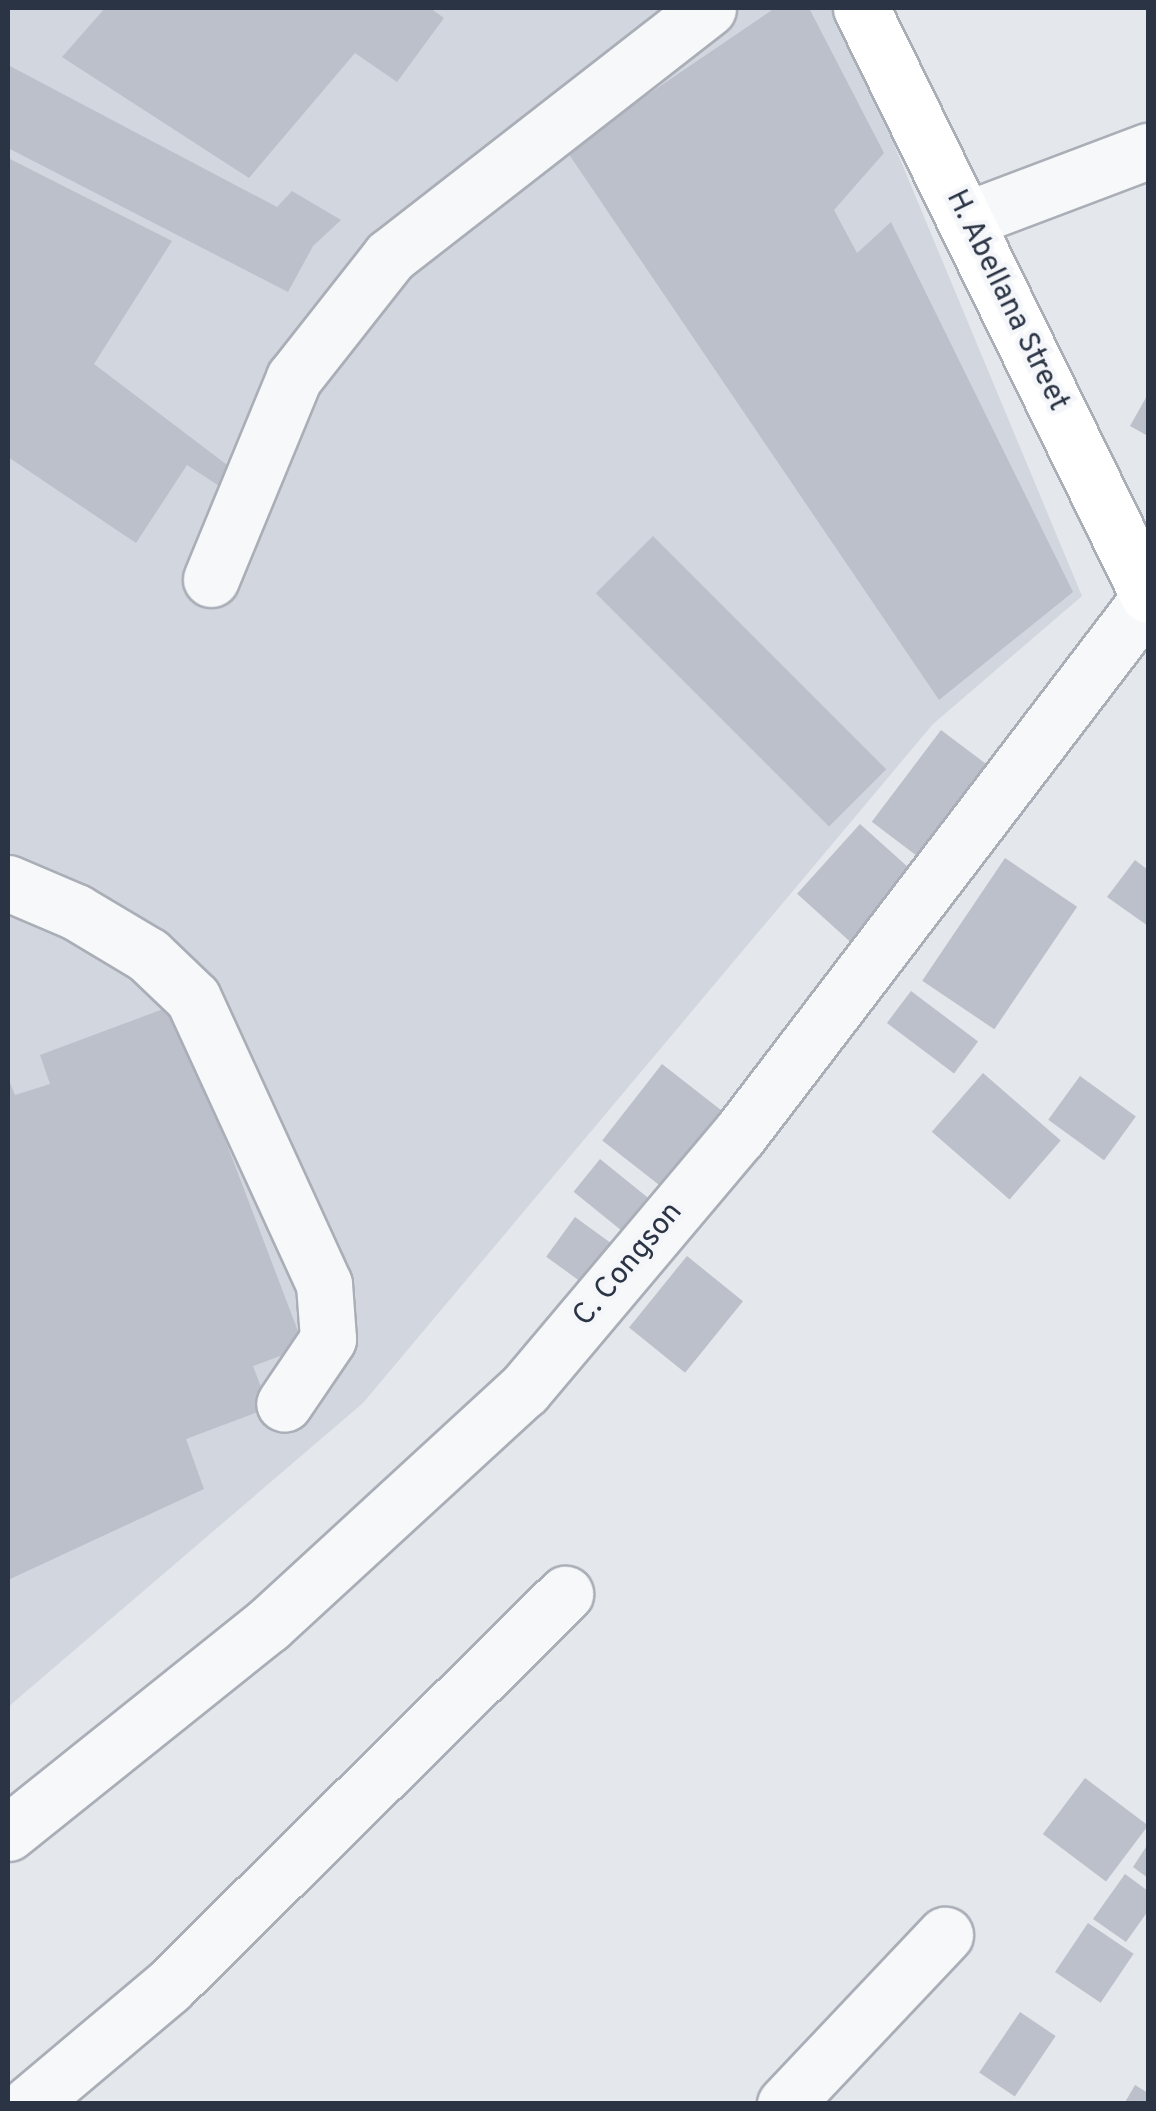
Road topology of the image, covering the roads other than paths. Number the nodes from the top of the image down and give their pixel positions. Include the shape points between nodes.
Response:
1 (708, 8) edge
2 (861, 8) edge
3 (1148, 151) edge
4 (966, 220) junction
5 (211, 578) dead end
6 (1148, 597) edge
7 (8, 882) edge
8 (284, 1404) dead end
9 (565, 1594) dead end
10 (8, 1834) edge
11 (944, 1935) dead end
12 (29, 2104) edge
13 (785, 2104) edge

1 - 5 street via 390,256 294,378
2 - 4 main road, H. Abellana Street
3 - 4 street
4 - 6 main road, H. Abellana Street
6 - 10 street, C. Congson via 739,1135 524,1390 268,1625
7 - 8 street via 148,955 194,998 324,1284 328,1339
9 - 12 street via 168,1988
11 - 13 street

